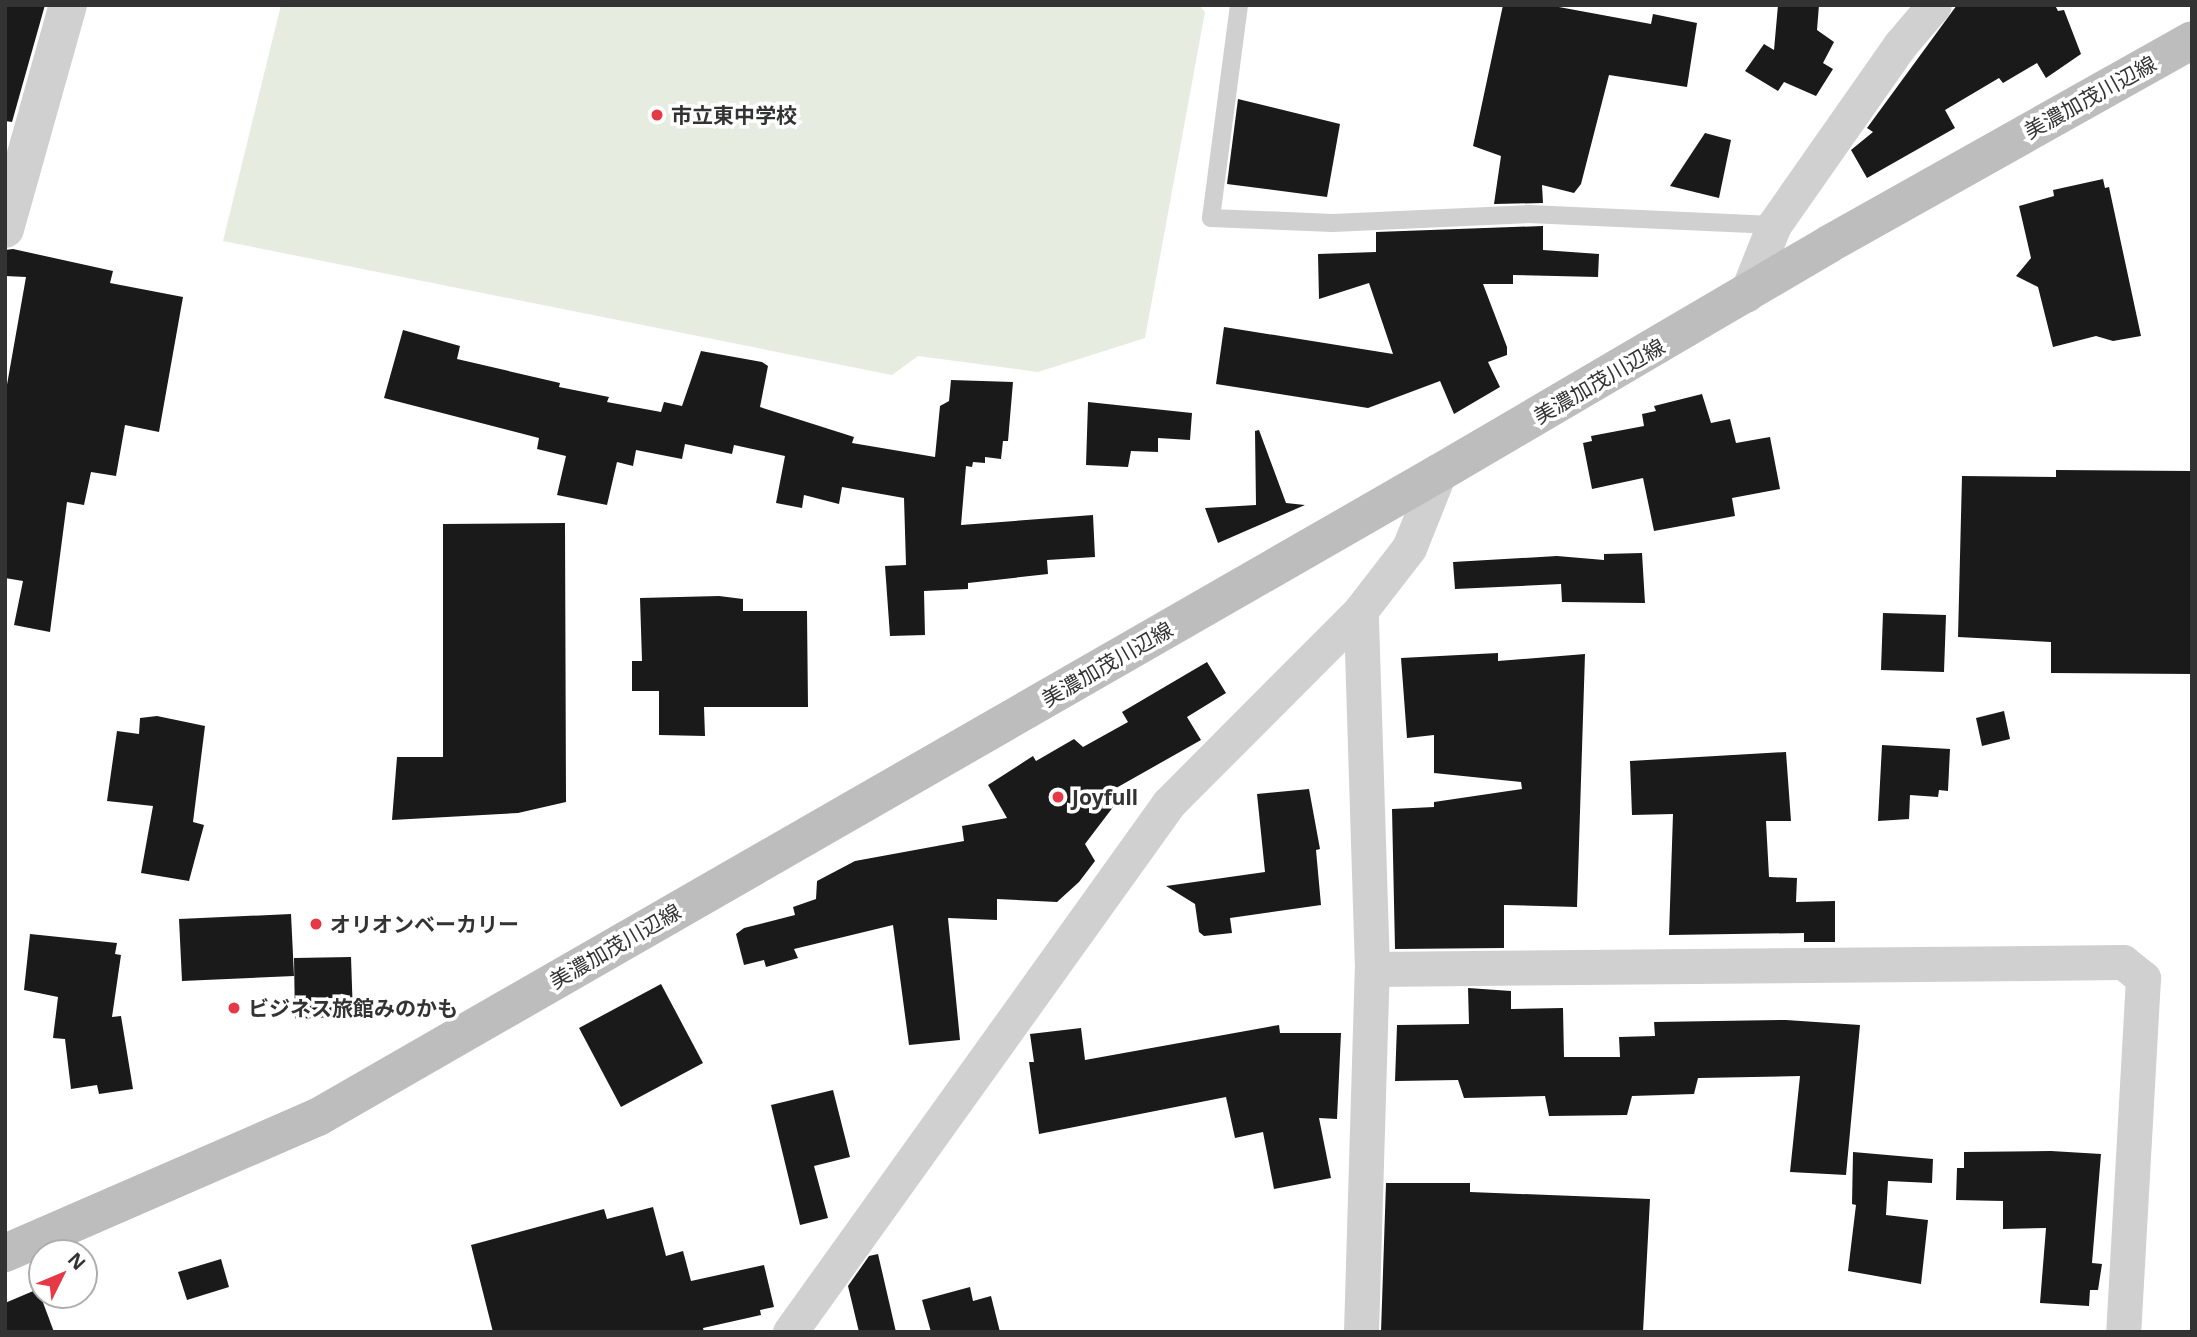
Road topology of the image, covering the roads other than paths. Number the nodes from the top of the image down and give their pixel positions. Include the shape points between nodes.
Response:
1 (68, 5) edge
2 (1239, 5) edge
3 (1934, 5) edge
4 (2192, 40) edge
5 (1774, 225) junction
6 (5, 229) edge
7 (1745, 295) junction
8 (1439, 473) junction
9 (1361, 610) junction
10 (1372, 969) junction
11 (5, 1253) edge
12 (790, 1332) edge
13 (1361, 1332) edge
14 (2123, 1332) edge

1 - 6 street
2 - 5 lane via 1212,218 1333,223 1530,214
3 - 5 street
4 - 7 main road, 美濃加茂川辺線
5 - 7 street
7 - 8 main road, 美濃加茂川辺線
8 - 9 street via 1409,548
8 - 11 main road, 美濃加茂川辺線 via 318,1117
9 - 10 street
9 - 12 street via 1169,803
10 - 13 street
10 - 14 street via 2123,962 2143,978

